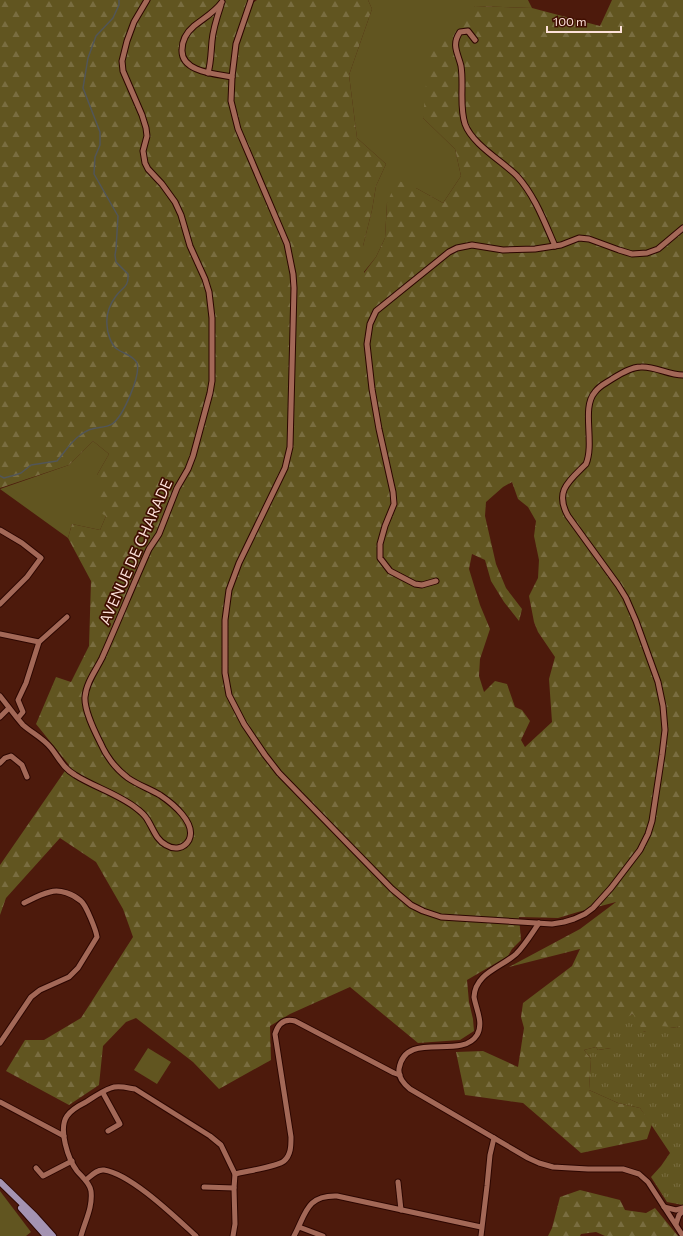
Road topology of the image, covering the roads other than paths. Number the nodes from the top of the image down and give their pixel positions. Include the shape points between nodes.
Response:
1 (147, 0) edge
2 (250, 0) edge
3 (222, 1) edge
4 (475, 40) dead end
5 (208, 72) junction
6 (232, 77) junction
7 (683, 228) edge
8 (555, 246) junction
9 (683, 375) edge
10 (0, 530) edge
11 (436, 581) dead end
12 (0, 604) edge
13 (67, 617) dead end
14 (0, 634) edge
15 (39, 642) junction
16 (0, 696) edge
17 (9, 708) junction
18 (0, 717) edge
19 (18, 718) junction
20 (0, 763) edge
21 (27, 777) dead end
22 (24, 903) dead end
23 (538, 923) junction
24 (0, 1043) edge
25 (400, 1075) junction
26 (103, 1093) junction
27 (0, 1102) edge
28 (108, 1131) dead end
29 (64, 1136) junction
30 (494, 1138) junction
31 (72, 1161) junction
32 (36, 1168) dead end
33 (235, 1174) junction
34 (86, 1180) junction
35 (0, 1182) edge
36 (398, 1182) dead end
37 (204, 1187) dead end
38 (234, 1188) junction
39 (664, 1207) junction
40 (683, 1208) edge
41 (401, 1210) junction
42 (683, 1212) edge
43 (676, 1224) junction
44 (299, 1227) junction
45 (482, 1227) junction
46 (46, 1236) edge
47 (53, 1236) edge
48 (81, 1236) edge
49 (196, 1236) edge
50 (233, 1236) edge
51 (294, 1236) edge
52 (323, 1236) edge
53 (481, 1236) edge
54 (683, 1236) edge

1 - 19 street, AVENUE DE CHARADE via 126,41 122,60 146,128 143,151 145,163 178,208 209,292 212,318 212,381 188,469 177,488 159,534 149,549 88,686 85,699 87,712 112,763 128,778 161,796 183,815 191,830 188,841 179,848 163,844 143,814 119,798 74,775 65,768 51,748
2 - 6 street via 236,44
3 - 5 street via 212,40
3 - 5 street via 214,11 194,26 182,47 182,56 186,63
4 - 8 street via 468,31 460,32 456,38 455,48 461,67 466,126 477,142 518,176 538,204
5 - 6 street
6 - 23 street via 231,101 235,119 287,244 294,288 290,448 285,468 239,563 229,590 224,663 229,694 250,734 271,764 392,889 411,905 441,917
7 - 8 street via 658,250 647,254 632,254 589,239 578,238
8 - 11 street via 503,250 472,245 453,250 376,312 370,324 367,344 372,389 394,492 394,504 380,544 380,558 390,571 414,584 422,585
9 - 23 street via 638,367 601,385 588,404 588,460 566,486 562,495 562,504 568,516 626,598 658,682 664,730 652,820 640,850 612,888 585,914 564,922
10 - 12 street via 41,558 27,577
13 - 15 street
14 - 15 street
15 - 19 street via 18,700 23,712
16 - 17 street, AVENUE DE CHARADE
17 - 18 street
17 - 19 street, AVENUE DE CHARADE
20 - 21 street via 11,756 22,765
22 - 24 street via 50,891 61,891 74,896 82,901 97,937 78,968 69,977 40,990 31,997
23 - 25 street via 518,952 478,982 474,997 480,1025 474,1038 462,1045 418,1048 410,1051 402,1059
25 - 30 street via 410,1089
25 - 33 street via 295,1021 283,1022 277,1026 275,1034 291,1137 289,1154 284,1161 276,1165
26 - 28 street via 120,1124
26 - 29 street via 76,1107 67,1115 63,1124
26 - 33 street via 111,1088 123,1087 135,1089 147,1096 210,1136 221,1146
27 - 29 street
29 - 31 street
30 - 39 street via 534,1161 553,1167 615,1168 632,1171 648,1182
30 - 45 street
31 - 32 street via 43,1176
31 - 34 street
33 - 38 street
34 - 48 street via 91,1190 91,1204
34 - 49 street via 97,1171 104,1170 130,1181
35 - 46 main road
35 - 47 main road
36 - 41 street
37 - 38 street
38 - 50 street
39 - 40 street via 676,1210
39 - 43 street
41 - 44 street via 337,1196 326,1196 305,1210
41 - 45 street
42 - 43 street
43 - 54 street
44 - 51 street
44 - 52 street
45 - 53 street

